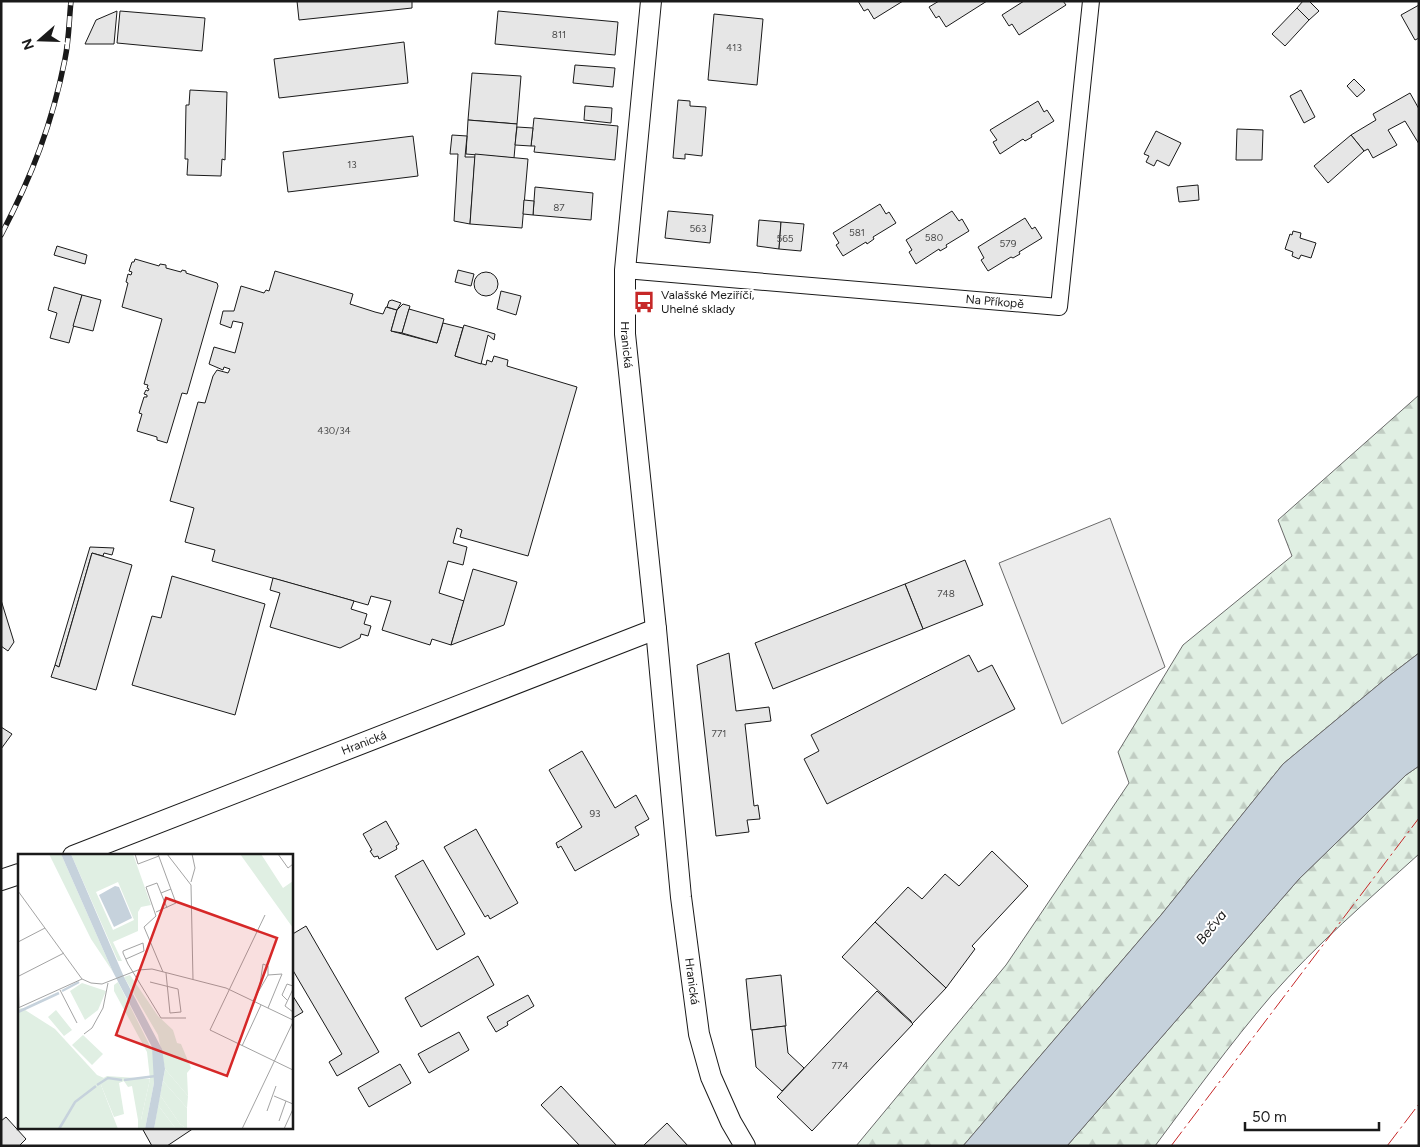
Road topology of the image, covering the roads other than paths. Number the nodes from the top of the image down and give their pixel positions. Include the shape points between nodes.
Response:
1 (651, 1) edge
2 (1091, 1) edge
3 (625, 270) junction
4 (656, 629) junction
5 (78, 854) edge
6 (18, 874) edge
7 (1, 880) edge
8 (745, 1146) edge

1 - 3 street, Hranická
2 - 3 street, Na Příkopě via 1059,307
3 - 4 street, Hranická via 625,334
4 - 5 street, Hranická
4 - 8 street, Hranická via 681,897 699,1034 711,1077
6 - 7 street

